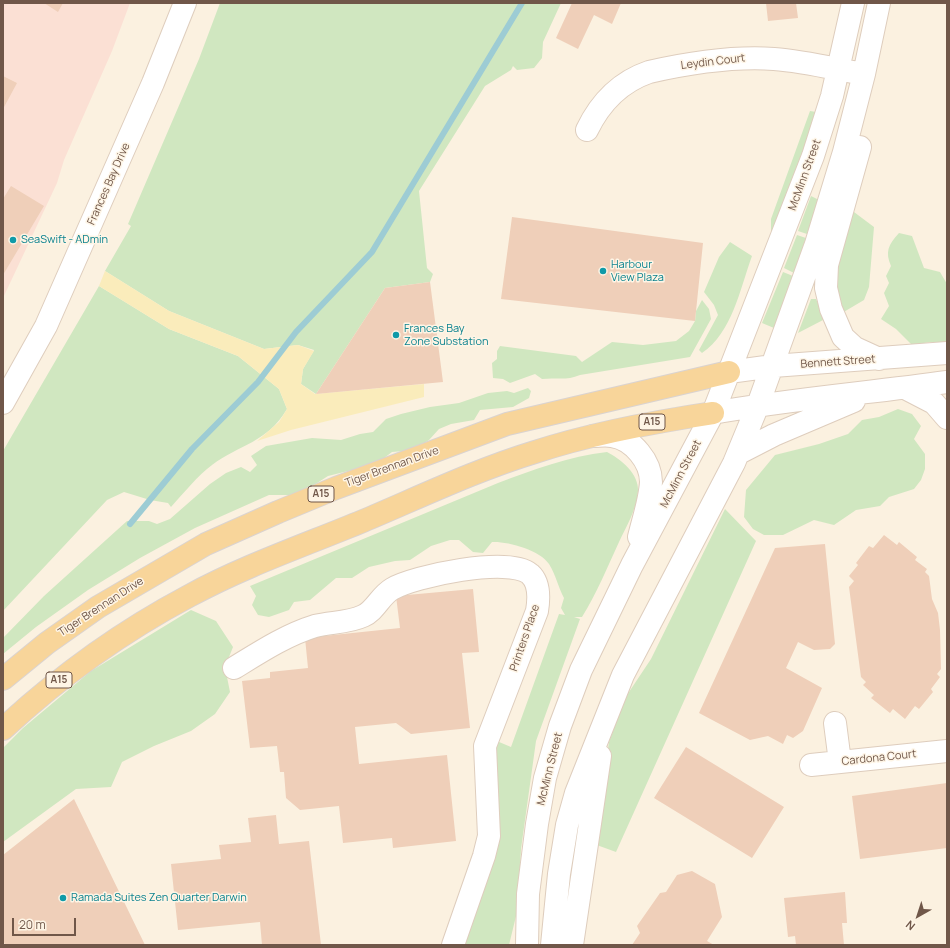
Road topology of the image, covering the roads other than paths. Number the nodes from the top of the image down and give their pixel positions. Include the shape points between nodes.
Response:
1 (185, 3) edge
2 (853, 3) edge
3 (879, 3) edge
4 (838, 69) junction
5 (864, 74) junction
6 (587, 130) dead end
7 (947, 353) edge
8 (879, 359) junction
9 (773, 366) junction
10 (729, 372) junction
11 (947, 382) edge
12 (905, 388) junction
13 (871, 392) junction
14 (3, 404) edge
15 (758, 405) junction
16 (713, 413) junction
17 (947, 418) edge
18 (592, 436) junction
19 (739, 453) junction
20 (632, 565) junction
21 (234, 668) dead end
22 (3, 679) edge
23 (608, 710) junction
24 (835, 723) dead end
25 (3, 729) edge
26 (947, 751) edge
27 (840, 762) junction
28 (811, 765) dead end
29 (454, 945) edge
30 (527, 945) edge
31 (552, 945) edge
32 (572, 945) edge

1 - 14 street, Frances Bay Drive via 153,83 46,326
2 - 4 street, McMinn Street
3 - 5 street
4 - 5 street, Leydin Court
4 - 6 street, Leydin Court via 793,61 749,58 649,72 637,76 608,98
4 - 10 street, McMinn Street via 822,128 803,182
5 - 8 street via 864,117 859,152 827,265 826,288 831,309 843,337 855,348
5 - 9 street via 850,133 821,229
7 - 8 street, Bennett Street
8 - 9 street, Bennett Street
9 - 10 street, Bennett Street
9 - 15 street
10 - 16 street, McMinn Street
10 - 22 main road, Tiger Brennan Drive / A15 via 507,424 285,509 206,544 152,574 98,607
11 - 12 street
12 - 13 street
12 - 17 street via 934,403
13 - 15 street
13 - 19 street
15 - 16 street
15 - 19 street
16 - 18 main road, A15 via 650,422
16 - 20 street, McMinn Street
18 - 20 street via 612,436 628,443 641,456 650,472 650,490
18 - 25 main road, A15 via 480,471 190,595 82,662
19 - 23 street via 623,675
20 - 30 street, McMinn Street via 581,670 553,749 545,778 531,865
21 - 29 street, Printers Place via 263,650 313,627 364,616 391,590 411,580 438,573 505,566 522,569 530,574 538,592 537,611 485,746 488,846
23 - 31 street via 576,793 567,826 557,888
23 - 32 street
24 - 27 street
26 - 27 street, Cardona Court
27 - 28 street, Cardona Court

